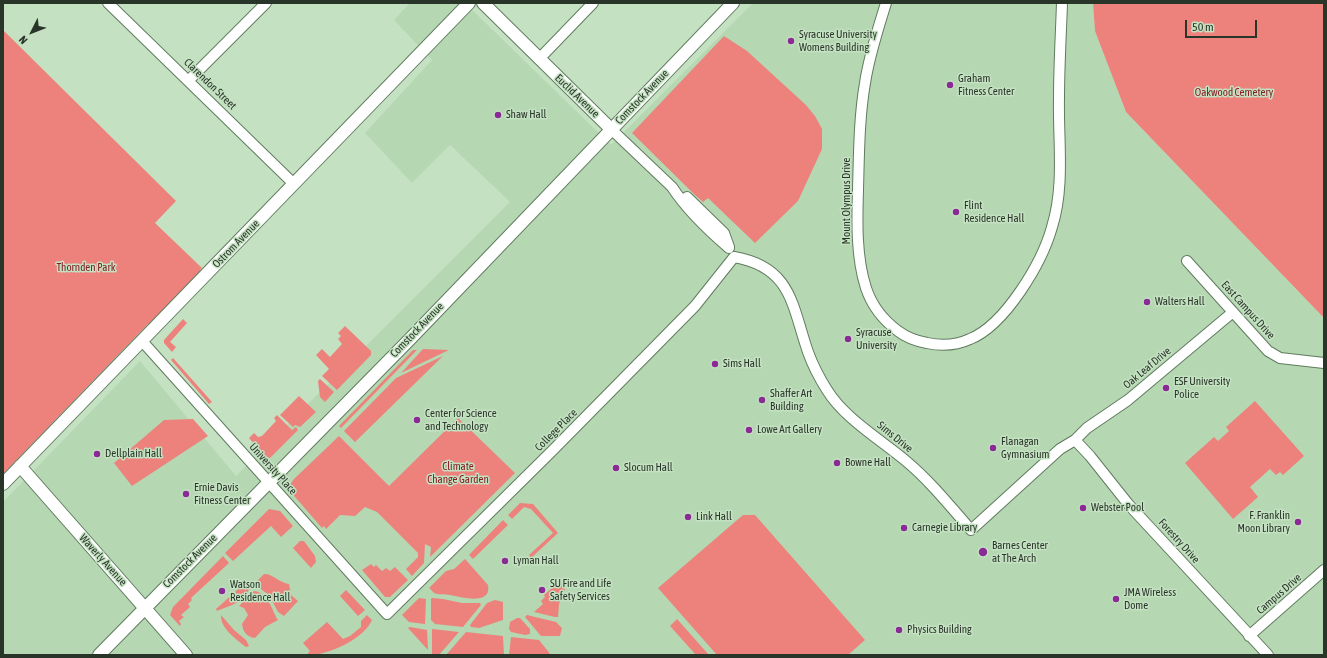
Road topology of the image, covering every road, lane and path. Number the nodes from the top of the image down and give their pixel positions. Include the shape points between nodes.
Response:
1 (108, 3) edge
2 (266, 3) edge
3 (468, 3) edge
4 (483, 3) edge
5 (593, 3) edge
6 (733, 3) edge
7 (886, 3) edge
8 (1062, 3) edge
9 (539, 59) junction
10 (189, 80) junction
11 (611, 129) junction
12 (294, 184) junction
13 (734, 257) junction
14 (1186, 261) dead end
15 (1233, 312) junction
16 (142, 341) junction
17 (1324, 363) edge
18 (1075, 440) junction
19 (20, 466) junction
20 (269, 482) junction
21 (3, 484) edge
22 (1324, 570) edge
23 (144, 608) junction
24 (387, 614) joint
25 (1249, 636) junction
26 (99, 655) edge
27 (186, 655) edge
28 (1268, 655) edge

1 - 10 street, Clarendon Street
2 - 10 street
3 - 12 street, Ostrom Avenue
4 - 9 street, Euclid Avenue
5 - 9 street
6 - 11 street, Comstock Avenue
7 - 8 street, Mount Olympus Drive via 865,82 861,116 858,242 866,288 880,315 906,337 937,344 952,344 972,339 986,329 1024,288 1052,229 1058,205 1060,169
9 - 11 street, Euclid Avenue
10 - 12 street, Clarendon Street
11 - 13 street, Euclid Avenue via 672,187 680,199 729,248
11 - 20 street, Comstock Avenue
12 - 16 street, Ostrom Avenue
13 - 18 street, Sims Drive via 756,263 770,270 778,278 787,289 808,354 828,392 851,416 931,485 971,530 1060,449
13 - 24 street, College Place via 695,306
14 - 15 street, East Campus Drive
15 - 17 street, East Campus Drive via 1268,350 1280,358
15 - 18 street, Oak Leaf Drive via 1128,400 1087,428
16 - 19 street, Ostrom Avenue
16 - 20 street, University Place
18 - 25 street, Forestry Drive via 1130,505
19 - 21 street, Ostrom Avenue
19 - 23 street, Waverly Avenue
20 - 23 street, Comstock Avenue
20 - 24 street, University Place
22 - 25 street, Campus Drive
23 - 26 street, Comstock Avenue
23 - 27 street, Waverly Avenue
25 - 28 street, Forestry Drive

